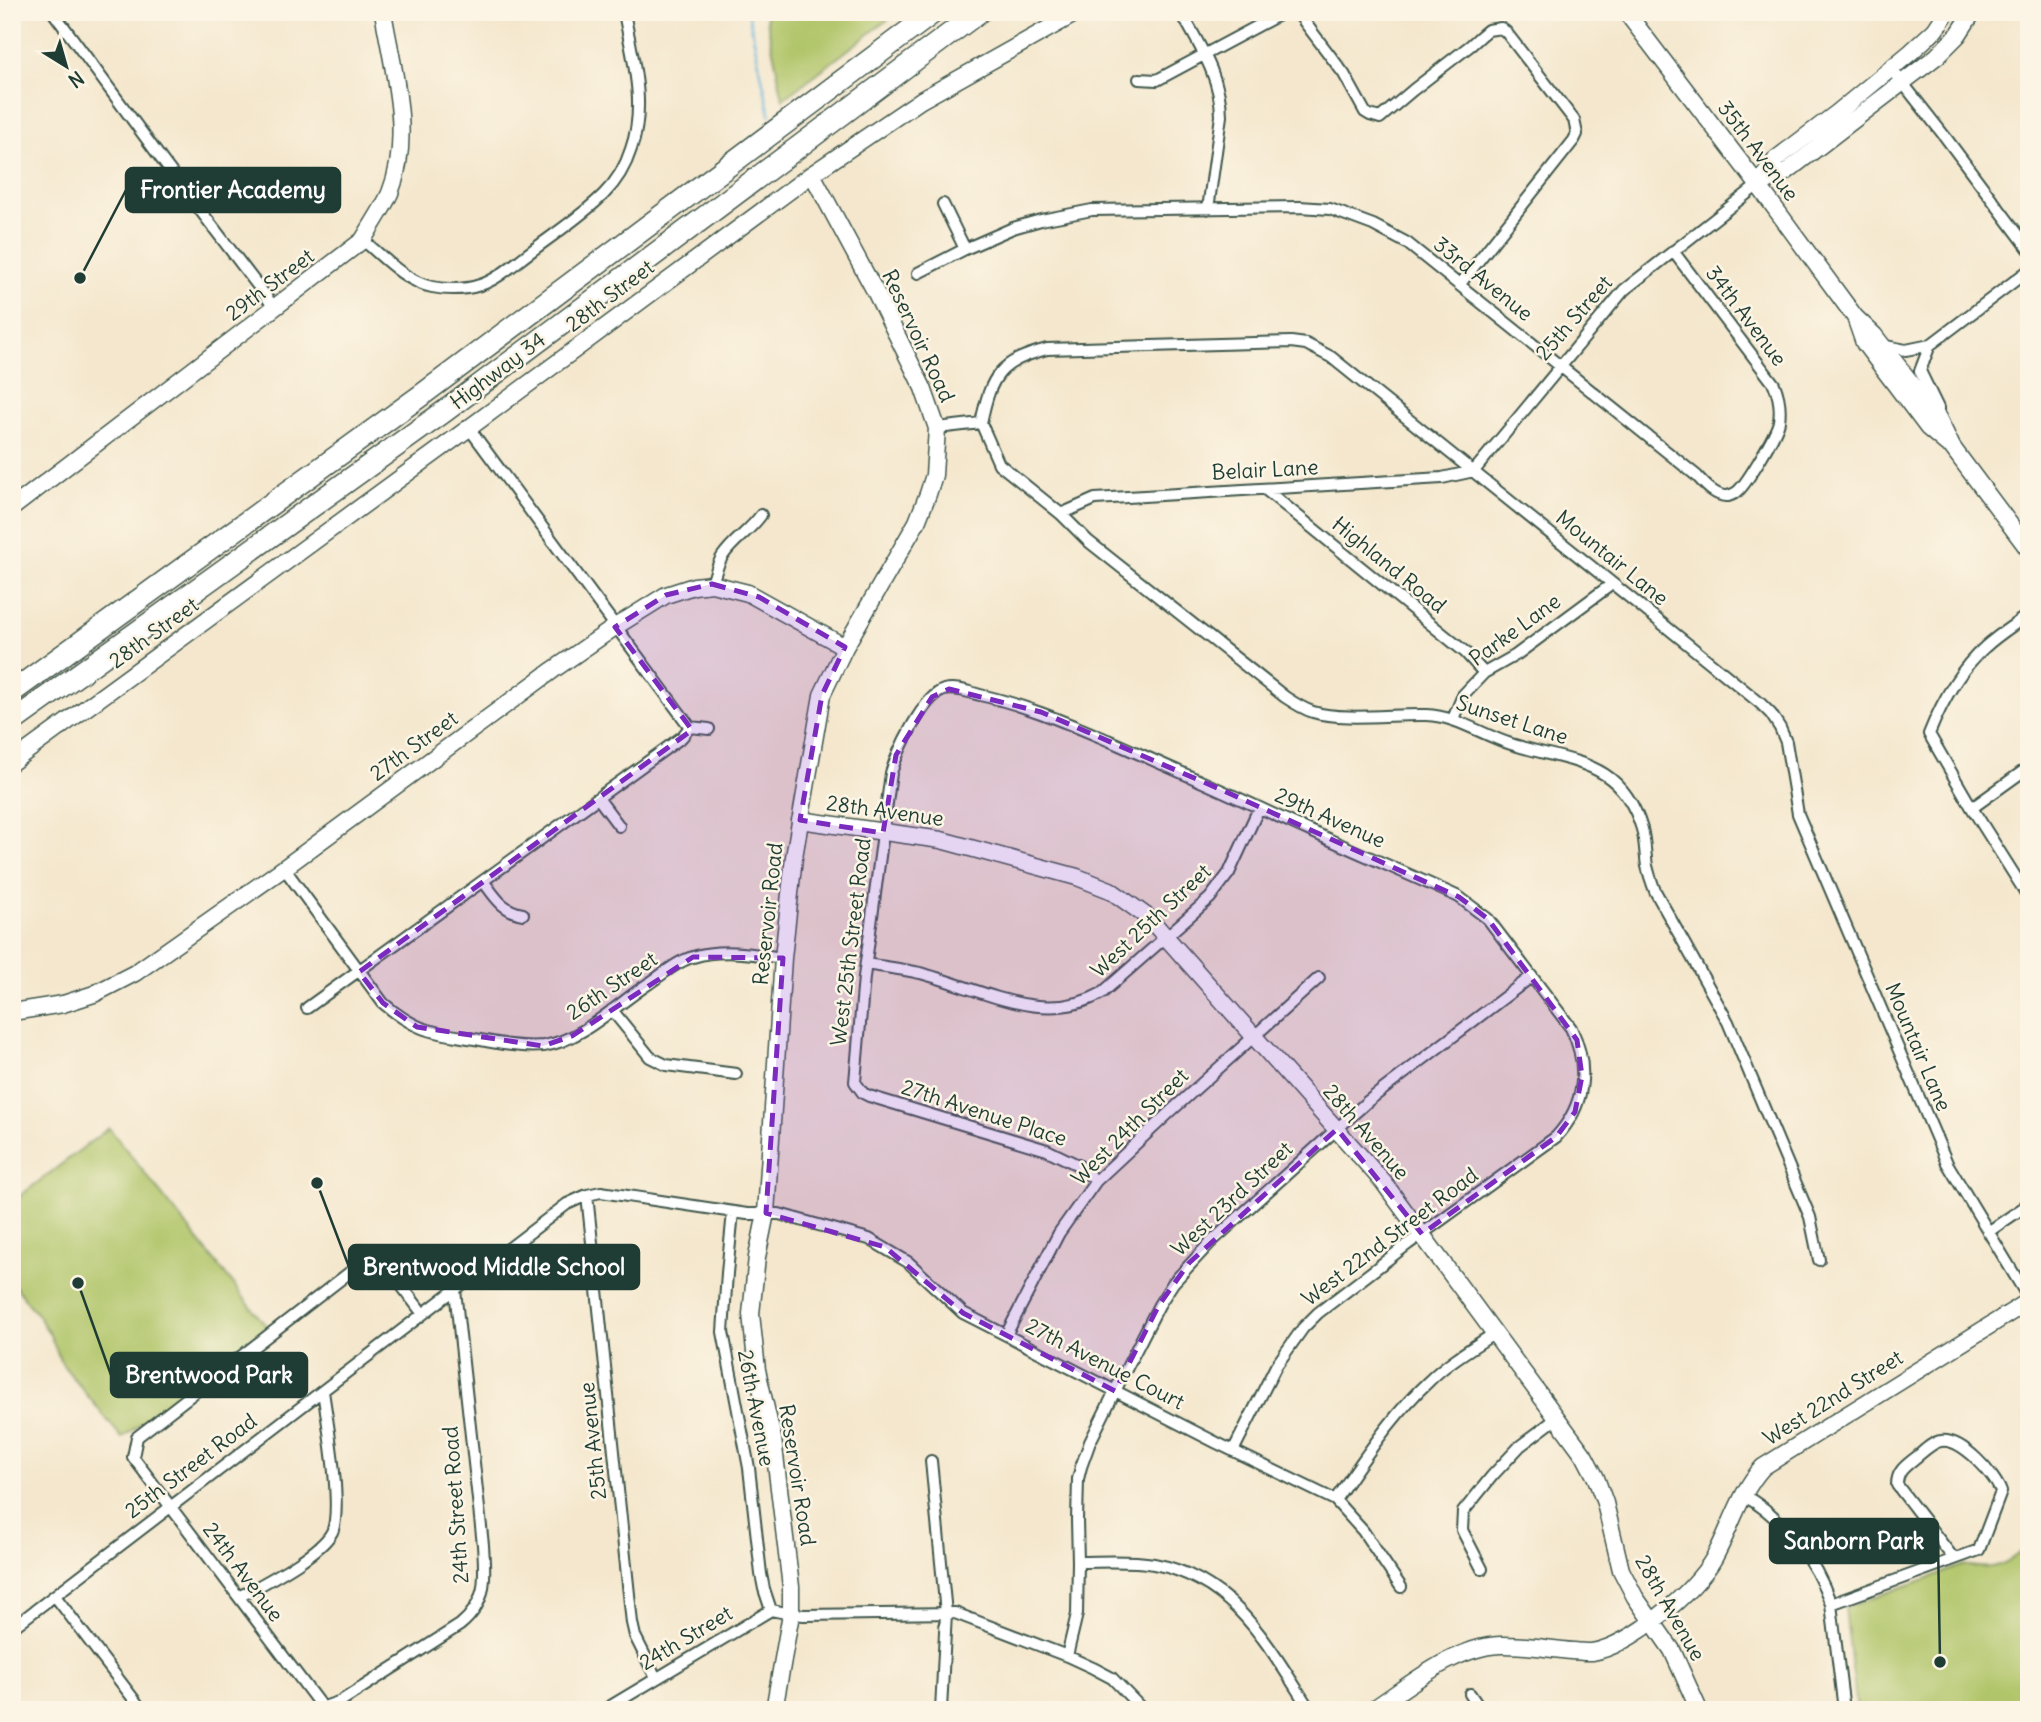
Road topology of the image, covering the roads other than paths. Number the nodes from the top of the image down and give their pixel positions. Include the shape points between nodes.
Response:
1 (53, 12) edge
2 (383, 12) edge
3 (624, 12) edge
4 (934, 12) edge
5 (979, 12) edge
6 (1079, 12) edge
7 (1181, 12) edge
8 (1284, 12) edge
9 (1294, 12) edge
10 (1626, 12) edge
11 (1947, 12) edge
12 (1973, 12) edge
13 (1204, 55) junction
14 (1891, 68) junction
15 (1139, 79) dead end
16 (1903, 83) junction
17 (812, 174) junction
18 (1758, 185) junction
19 (943, 204) dead end
20 (1208, 209) junction
21 (363, 240) junction
22 (965, 249) junction
23 (2029, 249) edge
24 (1673, 251) junction
25 (2029, 270) edge
26 (918, 273) dead end
27 (1460, 284) junction
28 (274, 307) junction
29 (1855, 317) junction
30 (1881, 345) junction
31 (1930, 345) junction
32 (1559, 366) junction
33 (1938, 418) junction
34 (981, 423) junction
35 (470, 428) junction
36 (937, 428) junction
37 (1952, 447) junction
38 (1474, 471) junction
39 (1266, 490) junction
40 (1730, 496) joint
41 (12, 508) edge
42 (1061, 514) junction
43 (761, 515) dead end
44 (2029, 550) edge
45 (712, 584) junction
46 (1612, 584) junction
47 (2029, 614) edge
48 (615, 627) junction
49 (845, 647) junction
50 (1484, 673) junction
51 (940, 691) joint
52 (12, 692) edge
53 (1453, 719) junction
54 (12, 722) edge
55 (690, 727) junction
56 (709, 729) dead end
57 (12, 762) edge
58 (2029, 767) edge
59 (598, 798) junction
60 (1259, 808) junction
61 (1972, 808) junction
62 (800, 820) junction
63 (619, 825) dead end
64 (883, 833) junction
65 (284, 868) junction
66 (484, 881) junction
67 (2029, 898) edge
68 (523, 914) dead end
69 (1166, 937) junction
70 (783, 958) junction
71 (866, 964) junction
72 (359, 972) junction
73 (1531, 977) junction
74 (1319, 978) dead end
75 (307, 1009) dead end
76 (612, 1010) junction
77 (12, 1012) edge
78 (1254, 1036) junction
79 (736, 1074) dead end
80 (857, 1086) joint
81 (1575, 1112) joint
82 (1337, 1129) junction
83 (1096, 1181) junction
84 (587, 1195) junction
85 (2029, 1201) edge
86 (733, 1212) junction
87 (766, 1213) junction
88 (1987, 1232) junction
89 (1422, 1234) junction
90 (1819, 1260) dead end
91 (455, 1290) junction
92 (2029, 1300) edge
93 (423, 1314) junction
94 (1495, 1333) junction
95 (1006, 1335) junction
96 (323, 1391) junction
97 (1115, 1391) junction
98 (1557, 1418) junction
99 (1233, 1451) junction
100 (931, 1461) dead end
101 (1743, 1495) junction
102 (1335, 1500) junction
103 (170, 1506) junction
104 (1954, 1559) junction
105 (1079, 1562) junction
106 (1482, 1569) dead end
107 (1401, 1587) dead end
108 (55, 1596) junction
109 (239, 1597) junction
110 (1831, 1604) junction
111 (771, 1609) junction
112 (946, 1613) junction
113 (791, 1614) junction
114 (1651, 1621) junction
115 (12, 1628) edge
116 (1068, 1656) junction
117 (656, 1678) junction
118 (1470, 1694) dead end
119 (320, 1709) edge
120 (142, 1710) edge
121 (604, 1710) edge
122 (774, 1710) edge
123 (941, 1710) edge
124 (1143, 1710) edge
125 (1310, 1710) edge
126 (1372, 1710) edge
127 (1481, 1710) edge
128 (1699, 1710) edge
129 (1844, 1710) edge

1 - 28 street
2 - 21 street, 29th Street via 401,120 400,159 389,195
3 - 21 street via 639,98 636,131 616,179 584,212 492,280 464,289 419,283
4 - 52 highway, Highway 34 via 423,394
5 - 54 highway, Highway 34 via 445,411
6 - 17 street, 28th Street via 921,100
7 - 13 street
8 - 13 street
9 - 27 street via 1344,75 1365,111 1375,117 1384,116 1482,34 1501,28 1574,120 1574,140
10 - 18 street, 35th Avenue
11 - 14 street, 25th Street via 1935,30
12 - 16 street, 25th Street via 1951,42
13 - 15 street via 1157,80
13 - 20 street via 1221,102
14 - 16 street
14 - 18 street, 25th Street via 1776,159
16 - 18 street, 25th Street via 1786,172
16 - 23 street
17 - 35 street, 28th Street
17 - 36 street, Reservoir Road via 923,388
18 - 24 street, 25th Street
18 - 29 street, 35th Avenue
19 - 22 street
20 - 22 street, 33rd Avenue via 1092,211 1041,219
20 - 27 street, 33rd Avenue via 1330,209 1407,243
21 - 28 street, 29th Street
22 - 26 street, 33rd Avenue
24 - 32 street, 25th Street via 1624,290
24 - 40 street, 34th Avenue via 1774,384 1781,407 1775,433 1746,481
25 - 31 street
27 - 32 street, 33rd Avenue
28 - 41 street, 29th Street
29 - 30 street, 35th Avenue
29 - 37 street, 35th Avenue via 1864,343 1928,428
30 - 31 street via 1906,350
30 - 33 street, 35th Avenue
31 - 33 street via 1920,371 1938,408
32 - 38 street, 25th Street
32 - 40 street, 33rd Avenue via 1707,487
33 - 37 street, 35th Avenue
34 - 36 street
34 - 38 street, Mountair Lane via 996,376 1011,362 1047,349 1291,342 1331,357
34 - 42 street, Sunset Lane via 999,464
35 - 48 street
35 - 57 street, 28th Street
36 - 49 street, Reservoir Road via 934,475 917,522
37 - 44 street, 35th Avenue
38 - 39 street, Belair Lane via 1442,478
38 - 46 street, Mountair Lane
39 - 42 street, Belair Lane via 1095,499
39 - 50 street, Highland Road via 1465,652
42 - 53 street, Sunset Lane via 1088,541 1301,708 1338,715
43 - 45 street via 720,559
45 - 48 street, 27th Street via 666,595
45 - 49 street, 27th Street via 759,597
46 - 50 street, Parke Lane via 1516,656
46 - 88 street, Mountair Lane via 1760,703 1780,727 1798,814 1947,1163
47 - 61 street via 1984,648 1960,676 1929,734
48 - 55 street
48 - 65 street, 27th Street
49 - 62 street, Reservoir Road via 822,695
50 - 53 street, Parke Lane via 1463,695
51 - 60 street, 29th Avenue via 967,692 1041,712
51 - 64 street, West 25th Street Road via 925,706 896,754
53 - 90 street, Sunset Lane via 1509,744 1586,763 1615,781 1633,805 1655,891 1728,1022 1810,1217
55 - 56 street
55 - 59 street
58 - 61 street
59 - 63 street
59 - 66 street
60 - 69 street, West 25th Street via 1226,879
60 - 73 street, 29th Avenue via 1459,897 1488,919
61 - 67 street
62 - 64 street, 28th Avenue
62 - 70 street, Reservoir Road
64 - 69 street, 28th Avenue via 941,840 1092,882 1128,902
64 - 71 street, West 25th Street Road
65 - 72 street
65 - 77 street, 27th Street via 114,985 63,1004
66 - 68 street via 502,906
66 - 72 street
69 - 71 street, West 25th Street via 1102,993 1063,1007 1021,1004 920,973
69 - 78 street, 28th Avenue
70 - 76 street, 26th Street via 729,953 693,957
70 - 87 street, Reservoir Road
71 - 80 street, West 25th Street Road
72 - 75 street
72 - 76 street, 26th Street via 383,1003 417,1027 495,1042 543,1046 559,1042
73 - 81 street, 29th Avenue via 1571,1028 1580,1050 1583,1076
73 - 82 street, West 23rd Street
74 - 78 street, West 24th Street
76 - 79 street via 650,1057 666,1065
78 - 82 street, 28th Avenue
78 - 83 street, West 24th Street
80 - 83 street, 27th Avenue Place via 869,1096 1047,1150 1078,1165
81 - 89 street, West 22nd Street Road via 1556,1137
82 - 89 street, 28th Avenue
82 - 97 street, West 23rd Street via 1189,1263 1159,1305
83 - 95 street, West 24th Street via 1059,1233
84 - 86 street, 25th Street Road via 607,1192
84 - 91 street, 25th Street Road via 567,1204
84 - 117 street, 25th Avenue via 632,1623
85 - 88 street
86 - 87 street, 25th Street Road
86 - 111 street, 26th Avenue via 723,1332 749,1468 761,1574
87 - 95 street, 27th Avenue Court via 886,1247 963,1313
87 - 113 street, Reservoir Road via 751,1297 751,1332 773,1439
88 - 92 street, Mountair Lane
89 - 94 street, 28th Avenue
89 - 99 street, West 22nd Street Road via 1339,1295 1303,1328 1276,1366
91 - 93 street, 25th Street Road
91 - 119 street, 24th Street Road via 485,1579 481,1596 460,1626
92 - 101 street, West 22nd Street via 1776,1457
93 - 96 street, 25th Street Road
93 - 103 street, 24th Avenue via 376,1252 137,1437 133,1457
94 - 98 street, 28th Avenue
94 - 102 street via 1422,1388
95 - 97 street, 27th Avenue Court
96 - 103 street, 25th Street Road
96 - 109 street via 336,1499 334,1526 325,1542 310,1554
97 - 99 street, 27th Avenue Court
97 - 105 street, West 23rd Street via 1078,1479
98 - 106 street via 1520,1446 1464,1512 1462,1530
98 - 114 street, 28th Avenue via 1596,1478 1621,1570
99 - 102 street, 27th Avenue Court
100 - 112 street
101 - 110 street via 1771,1513 1792,1535
101 - 114 street, West 22nd Street via 1702,1577
102 - 107 street, 27th Avenue Court via 1363,1531
103 - 108 street, 25th Street Road
103 - 109 street, 24th Avenue
104 - 104 street via 1979,1550 2001,1492 1979,1460 1952,1442 1942,1441 1902,1468 1897,1485
104 - 110 street
105 - 116 street, West 23rd Street via 1077,1614
105 - 125 street via 1168,1567 1214,1590 1258,1631
108 - 115 street, 25th Street Road
108 - 120 street
109 - 119 street, 24th Avenue
110 - 129 street
111 - 113 street
111 - 117 street, 24th Street
112 - 113 street
112 - 116 street
112 - 123 street
113 - 122 street, Reservoir Road
114 - 126 street, West 22nd Street via 1628,1639 1603,1650 1501,1645 1471,1650
114 - 128 street, 28th Avenue via 1672,1650
116 - 124 street via 1112,1678
117 - 121 street, 24th Street
118 - 127 street

